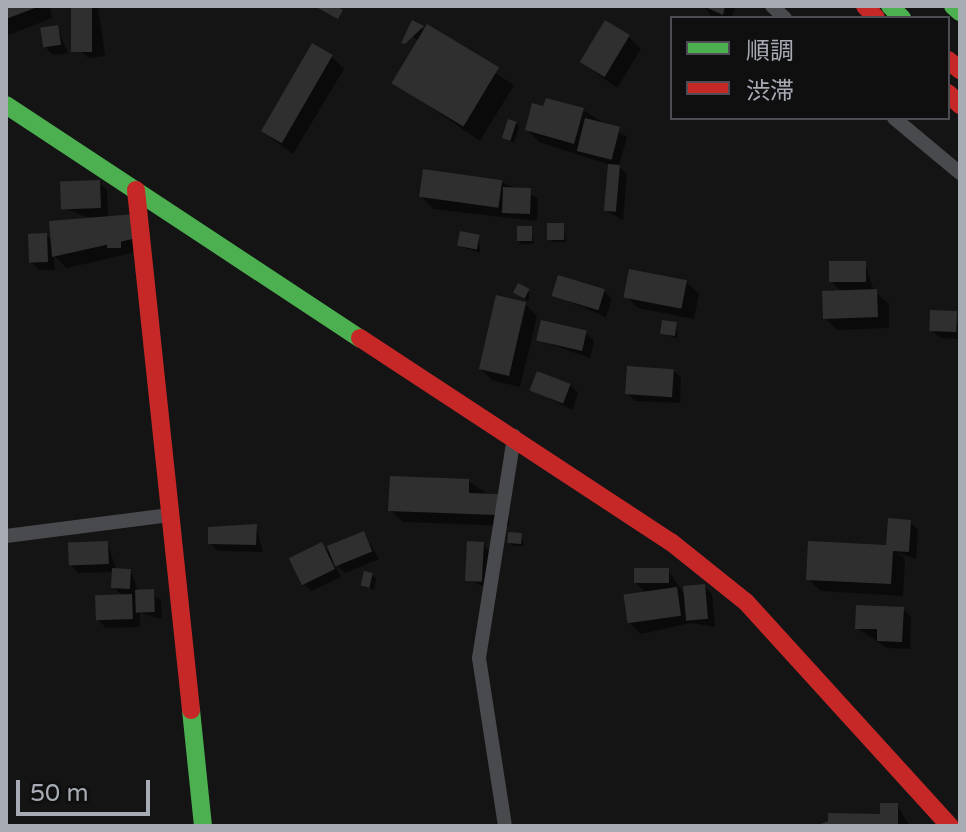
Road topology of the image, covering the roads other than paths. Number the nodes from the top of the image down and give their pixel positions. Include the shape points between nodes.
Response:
1 (953, 6) edge
2 (960, 12) edge
3 (6, 105) edge
4 (896, 120) edge
5 (960, 173) edge
6 (136, 190) junction
7 (514, 436) junction
8 (170, 515) junction
9 (6, 536) edge
10 (194, 826) edge
11 (203, 826) edge
12 (505, 826) edge
13 (950, 826) edge

1 - 2 main road
3 - 6 main road
4 - 5 street
6 - 7 main road
6 - 8 main road
7 - 12 street via 479,658
7 - 13 main road via 746,602
8 - 9 street
8 - 11 main road
10 - 11 street

